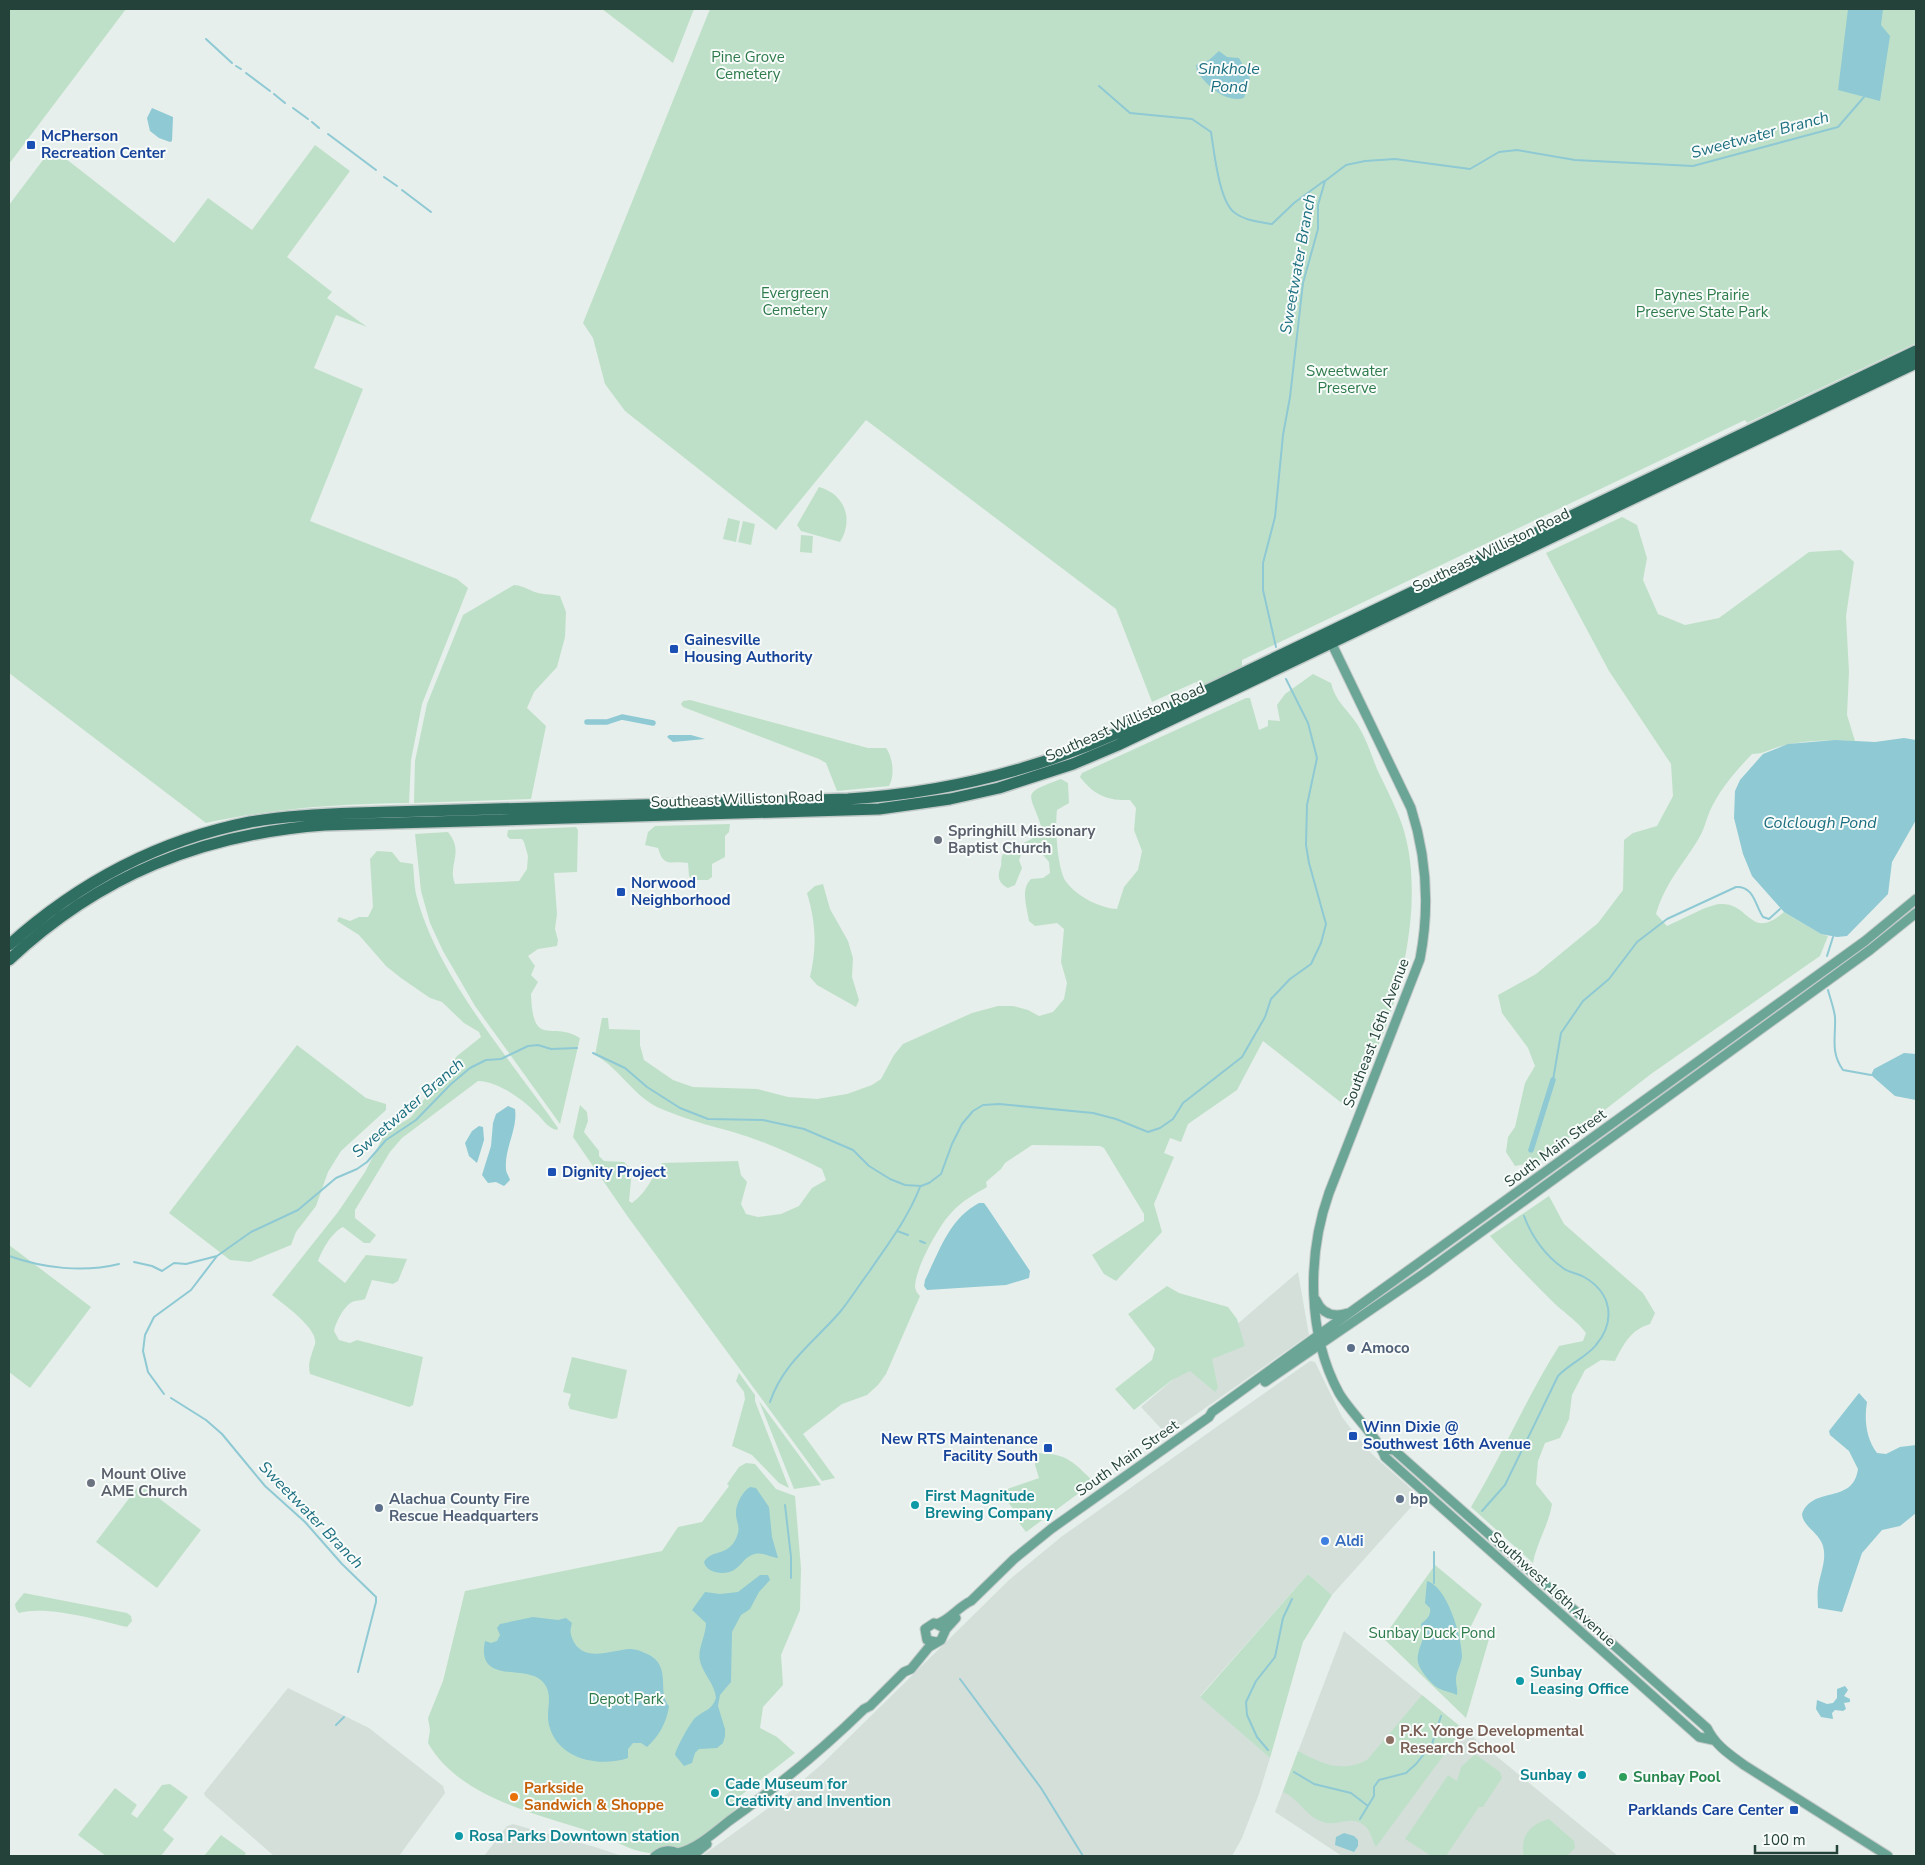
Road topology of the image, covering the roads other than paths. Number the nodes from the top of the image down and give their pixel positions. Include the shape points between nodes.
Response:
1 (1916, 351) edge
2 (1916, 363) edge
3 (1609, 504) junction
4 (1329, 638) junction
5 (299, 821) junction
6 (1916, 899) edge
7 (1916, 913) edge
8 (9, 944) edge
9 (9, 960) edge
10 (1741, 1030) junction
11 (1746, 1039) junction
12 (1600, 1132) junction
13 (1605, 1141) junction
14 (1474, 1223) junction
15 (1480, 1232) junction
16 (1420, 1261) junction
17 (1426, 1272) junction
18 (1315, 1297) junction
19 (1353, 1311) junction
20 (1321, 1340) junction
21 (971, 1602) junction
22 (938, 1624) junction
23 (944, 1632) junction
24 (926, 1637) junction
25 (936, 1642) junction
26 (904, 1672) junction
27 (870, 1706) junction
28 (680, 1854) edge
29 (655, 1856) edge
30 (692, 1856) edge
31 (1888, 1856) edge

1 - 3 highway, Southeast Williston Road
2 - 3 highway, Southeast Williston Road
3 - 4 highway, Southeast Williston Road
4 - 5 highway, Southeast Williston Road via 1095,743 950,799 848,811 761,808
4 - 18 main road, Southeast 16th Avenue via 1411,808 1423,853 1426,902 1425,931 1414,974 1324,1207 1314,1254
5 - 8 highway, Southeast Williston Road via 251,822 201,834 151,853 91,882
5 - 9 highway, Southeast Williston Road via 187,851 145,868 74,907
6 - 10 main road, South Main Street
7 - 11 main road, South Main Street
10 - 11 main road
10 - 12 main road, South Main Street
11 - 13 main road, South Main Street
12 - 13 main road
12 - 14 main road, South Main Street
13 - 15 main road, South Main Street
14 - 15 main road
14 - 16 main road, South Main Street
15 - 17 main road, South Main Street
16 - 17 main road
16 - 19 main road, South Main Street
17 - 20 main road, South Main Street
18 - 19 main road via 1327,1314 1337,1316
18 - 20 main road, Southeast 16th Avenue
19 - 20 main road, South Main Street
20 - 21 main road, South Main Street via 1212,1412 1051,1529
20 - 31 main road, Southwest 16th Avenue via 1339,1393 1383,1449 1385,1457 1699,1737 1713,1740 1744,1765
21 - 22 main road, South Main Street
21 - 23 main road, South Main Street
22 - 23 main road
22 - 24 main road via 926,1627
23 - 25 main road via 941,1640
24 - 25 main road
24 - 26 main road
25 - 26 main road via 911,1669
26 - 27 main road
27 - 28 main road via 775,1788
27 - 30 main road via 862,1718 809,1768
28 - 29 main road via 666,1850

